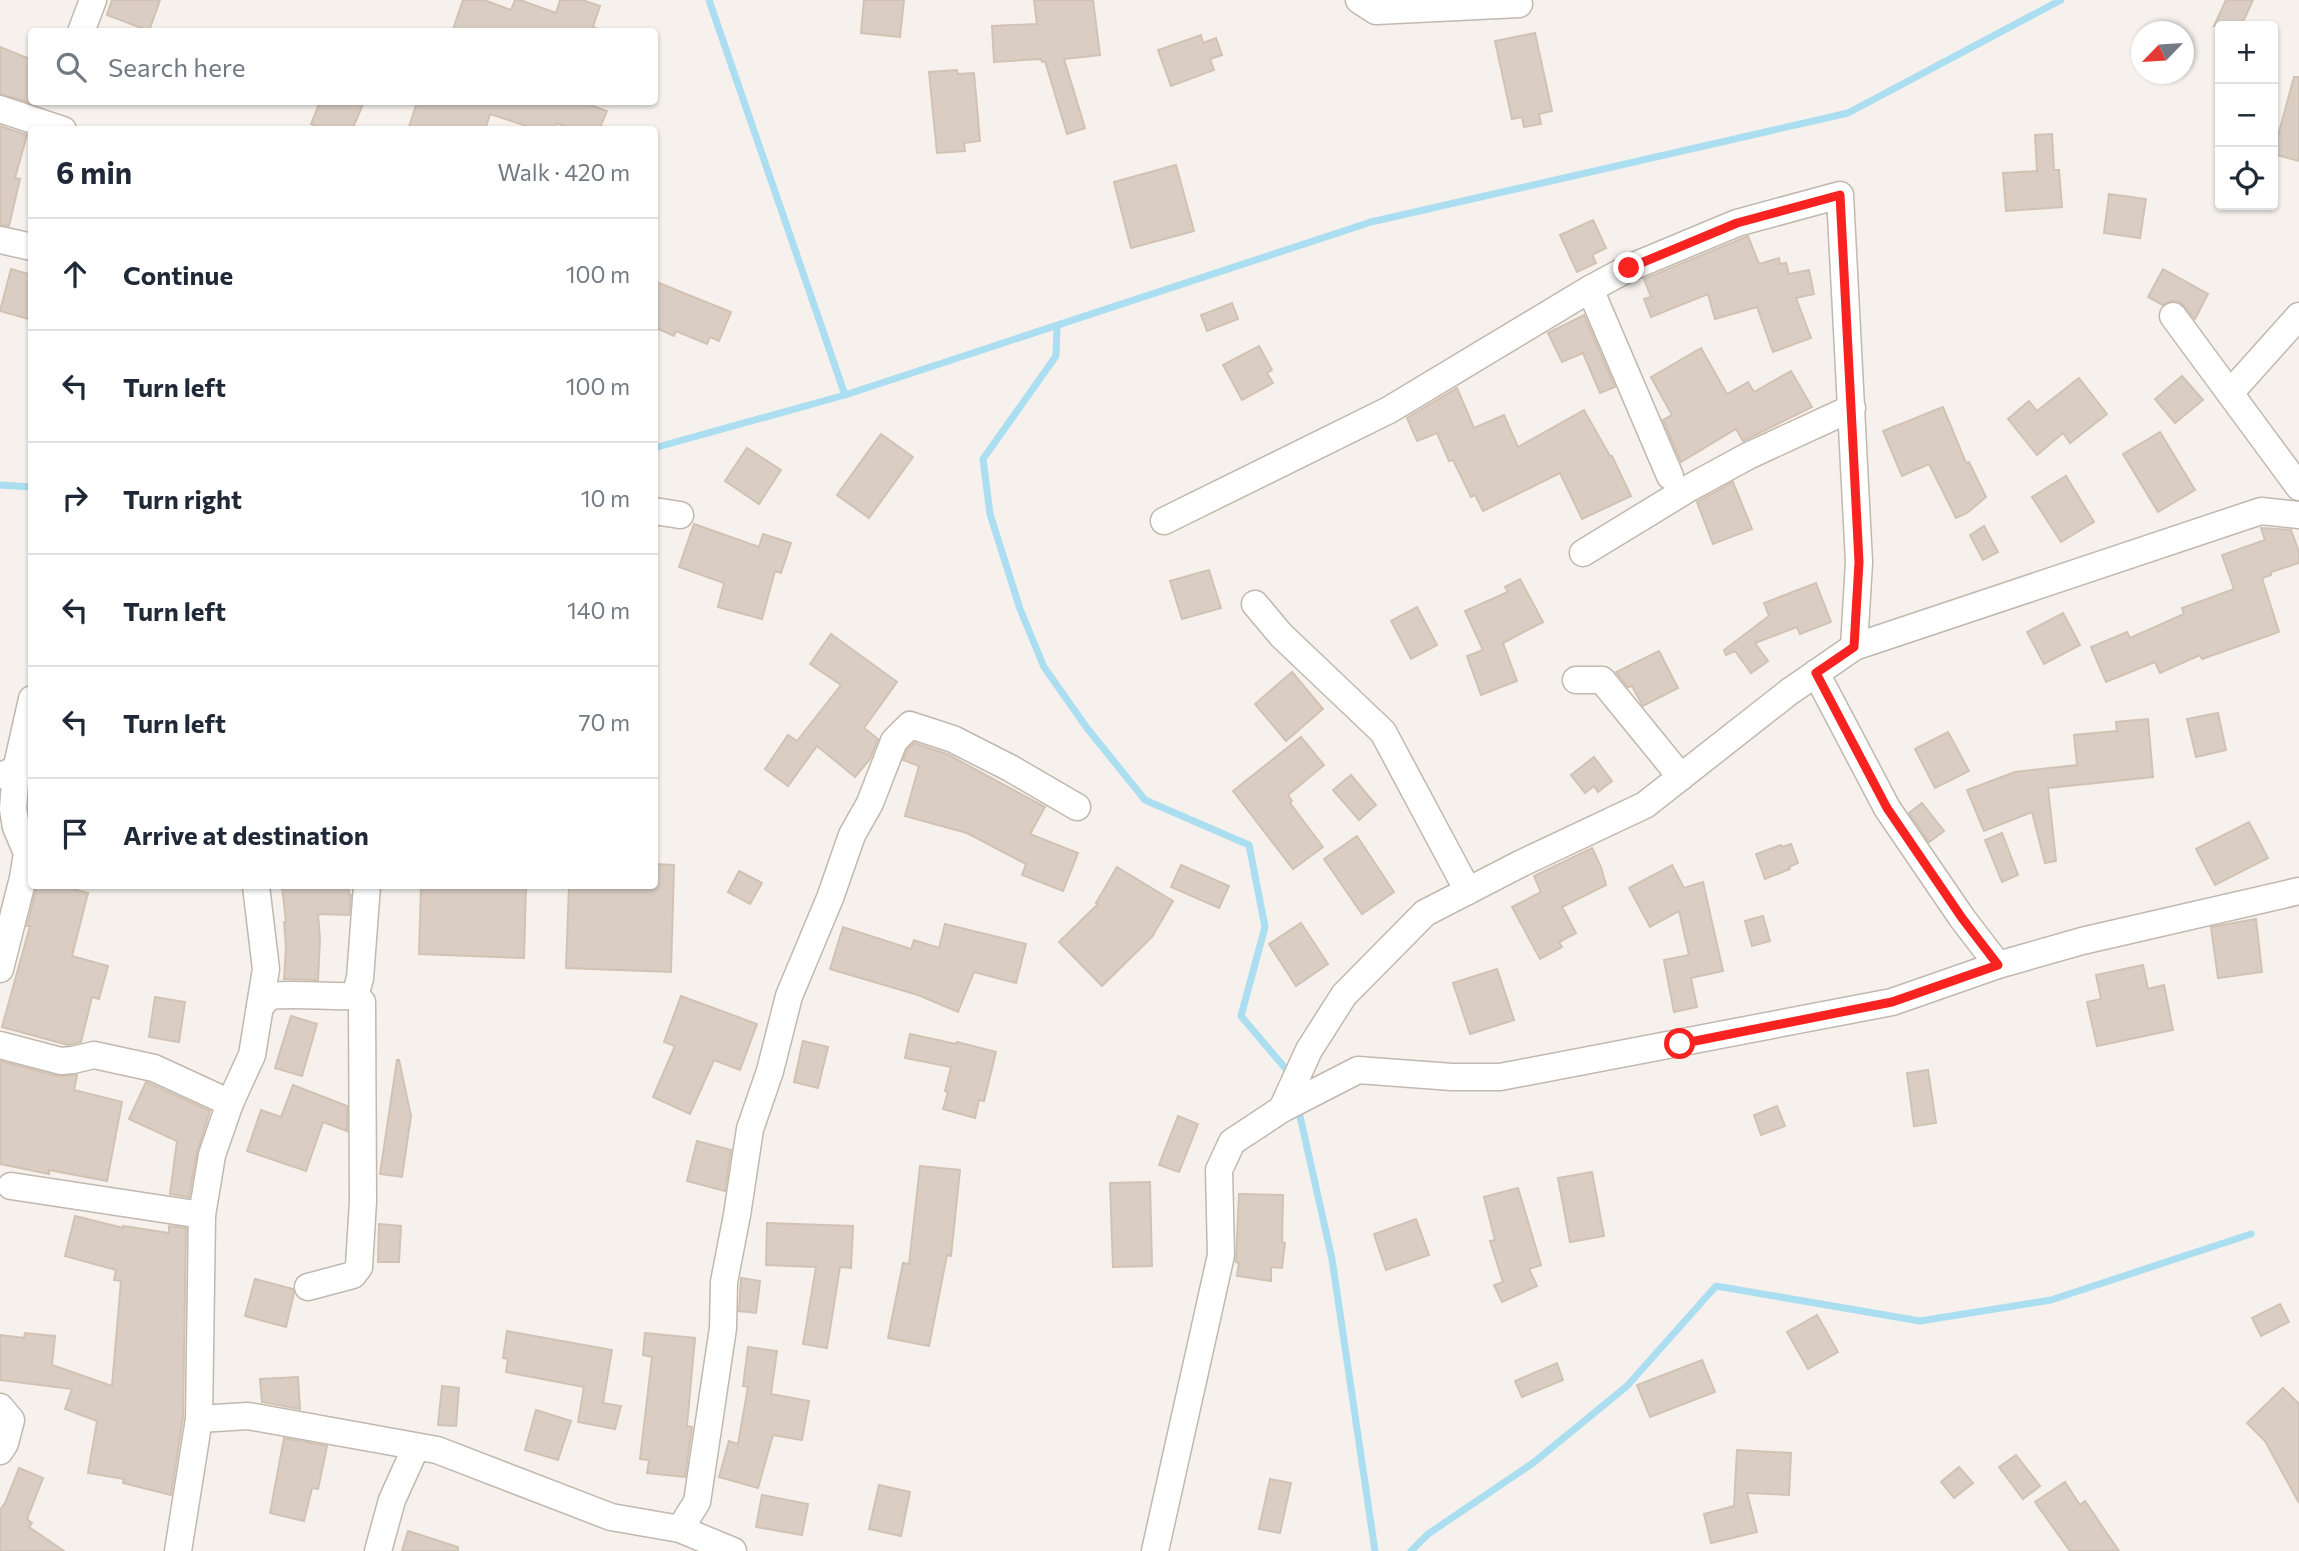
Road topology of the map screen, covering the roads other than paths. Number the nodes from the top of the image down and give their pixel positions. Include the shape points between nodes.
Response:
1 (93, 0) edge
2 (1359, 0) edge
3 (1519, 4) dead end
4 (82, 28) edge
5 (0, 109) edge
6 (53, 118) edge
7 (0, 240) edge
8 (28, 246) edge
9 (1590, 289) junction
10 (2173, 316) dead end
11 (2299, 316) edge
12 (2230, 393) junction
13 (1852, 408) junction
14 (1670, 476) dead end
15 (2299, 487) edge
16 (2299, 515) edge
17 (1164, 521) dead end
18 (1583, 553) dead end
19 (1255, 604) dead end
20 (1854, 647) junction
21 (1816, 673) junction
22 (1576, 680) dead end
23 (28, 711) edge
24 (8, 772) edge
25 (1681, 777) junction
26 (1077, 807) dead end
27 (256, 889) edge
28 (367, 889) edge
29 (1468, 891) junction
30 (2299, 891) edge
31 (1998, 965) junction
32 (0, 969) edge
33 (355, 996) junction
34 (260, 1007) junction
35 (0, 1045) edge
36 (230, 1103) junction
37 (1282, 1109) junction
38 (11, 1186) dead end
39 (202, 1215) junction
40 (308, 1287) dead end
41 (0, 1407) edge
42 (199, 1419) junction
43 (416, 1447) junction
44 (0, 1451) edge
45 (680, 1529) junction
46 (178, 1551) edge
47 (378, 1551) edge
48 (733, 1551) edge
49 (1155, 1551) edge

1 - 4 street
2 - 3 street via 1376,11
5 - 6 street
7 - 8 street
9 - 13 street via 1737,223 1840,195
9 - 14 street
9 - 17 street via 1389,410
10 - 12 street
11 - 12 street
12 - 15 street
13 - 18 street via 1748,456
13 - 20 street via 1859,562
16 - 20 street via 2261,511
19 - 29 street via 1281,635 1383,732
20 - 21 street
21 - 25 street
21 - 31 street via 1887,808
22 - 25 street via 1602,680
23 - 24 street
24 - 32 street via 16,827 27,853
25 - 29 street via 1645,805
26 - 45 street via 953,739 910,725 894,741 789,996 750,1129 724,1282 723,1328 697,1502
27 - 34 street via 266,969
28 - 33 street
29 - 37 street via 1425,913 1344,995 1309,1050
30 - 31 street
31 - 37 street via 1892,1002 1500,1077 1358,1070
33 - 34 street via 285,994 269,996
33 - 40 street via 362,1002 364,1122 359,1267 353,1275
34 - 36 street via 252,1055
35 - 36 street via 61,1061 94,1055 154,1068
36 - 39 street via 212,1155
37 - 49 street via 1232,1142 1219,1170 1221,1255
38 - 39 street
39 - 42 street
41 - 44 street via 11,1420
42 - 43 street via 248,1416
42 - 46 street
43 - 45 street via 437,1450 611,1517
43 - 47 street via 392,1500
45 - 48 street

